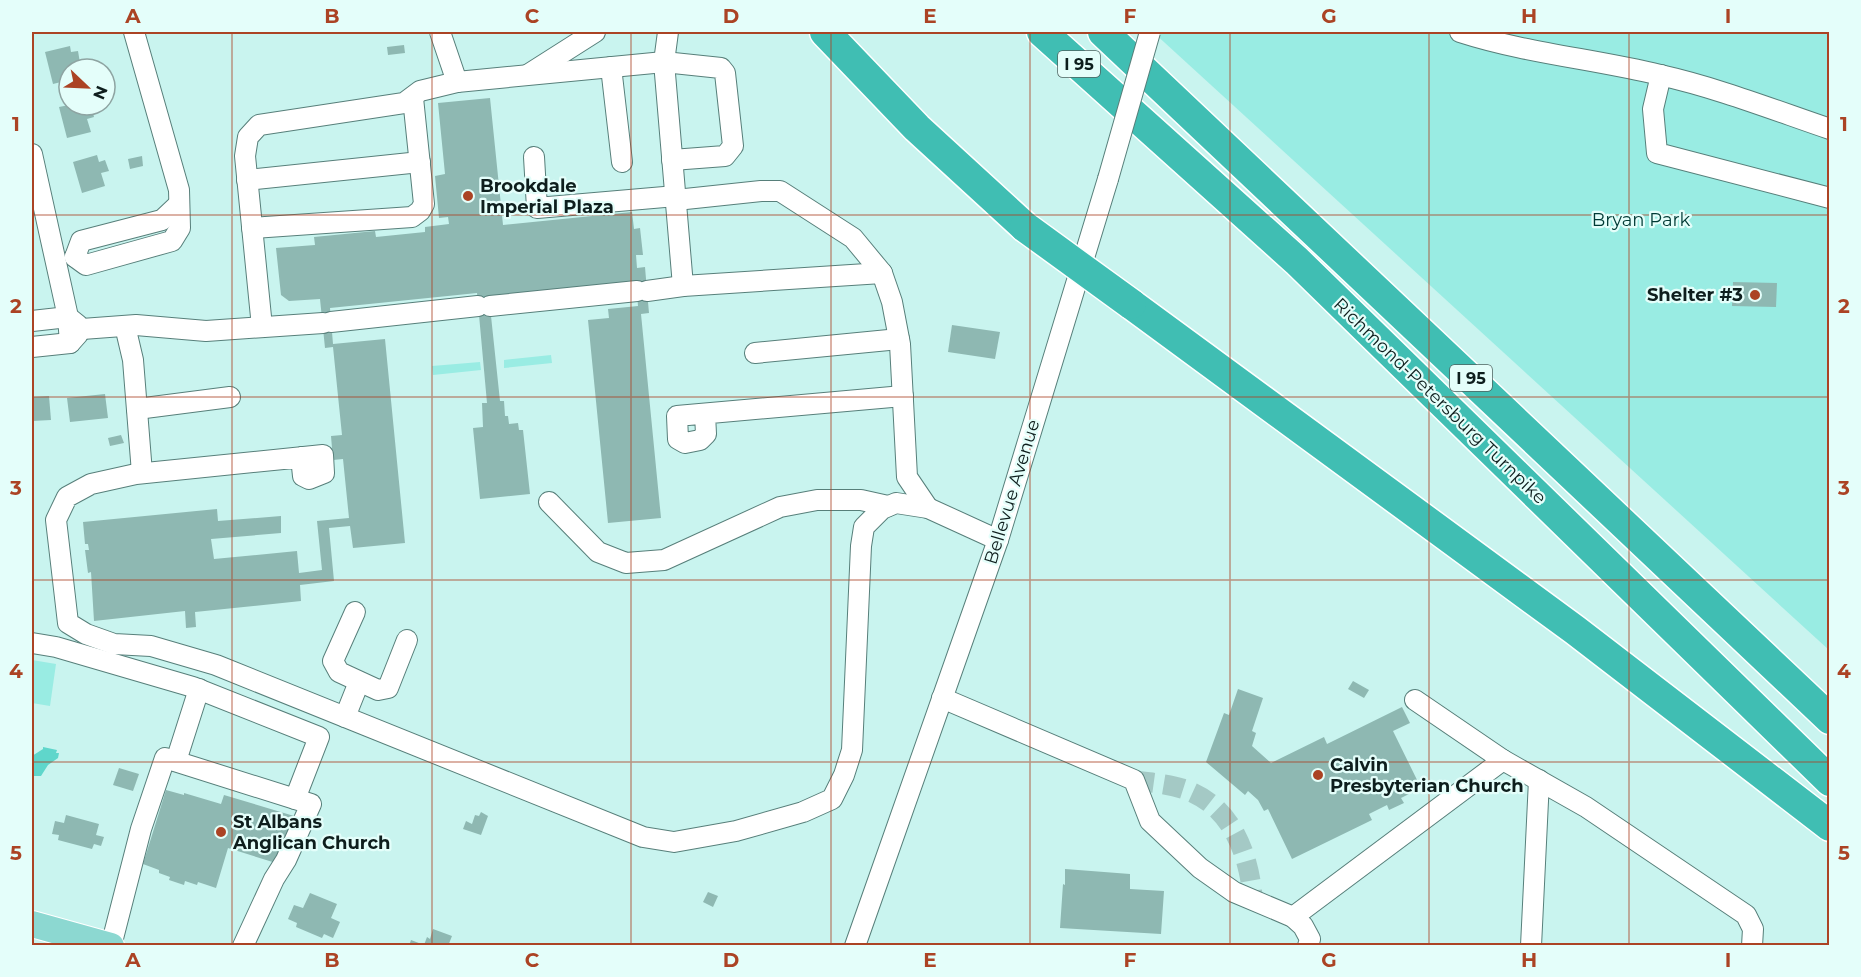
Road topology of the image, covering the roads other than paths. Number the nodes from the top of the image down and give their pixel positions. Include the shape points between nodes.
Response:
1 (134, 32) edge
2 (440, 32) edge
3 (595, 32) edge
4 (668, 32) edge
5 (825, 32) edge
6 (1042, 32) edge
7 (1150, 32) edge
8 (1460, 32) edge
9 (1106, 34) edge
10 (664, 63) junction
11 (611, 67) junction
12 (1661, 75) junction
13 (526, 76) junction
14 (457, 82) junction
15 (413, 98) junction
16 (1830, 129) edge
17 (32, 154) edge
18 (534, 157) dead end
19 (672, 160) junction
20 (420, 162) junction
21 (622, 162) dead end
22 (247, 180) junction
23 (676, 198) junction
24 (1830, 198) edge
25 (252, 228) junction
26 (56, 264) junction
27 (882, 273) junction
28 (683, 286) junction
29 (32, 321) edge
30 (125, 326) junction
31 (262, 327) junction
32 (73, 330) junction
33 (899, 339) junction
34 (32, 347) edge
35 (755, 353) dead end
36 (903, 396) junction
37 (230, 397) dead end
38 (137, 409) junction
39 (705, 414) dead end
40 (301, 458) dead end
41 (142, 473) junction
42 (549, 502) dead end
43 (888, 506) junction
44 (928, 508) junction
45 (998, 540) junction
46 (355, 612) dead end
47 (407, 640) dead end
48 (32, 643) edge
49 (359, 682) junction
50 (199, 689) junction
51 (942, 698) junction
52 (1415, 700) dead end
53 (345, 717) junction
54 (1830, 719) edge
55 (1503, 760) junction
56 (176, 761) junction
57 (1539, 780) junction
58 (1830, 781) edge
59 (295, 799) junction
60 (1830, 826) edge
61 (1293, 917) junction
62 (32, 924) edge
63 (84, 942) edge
64 (111, 945) edge
65 (243, 945) edge
66 (857, 945) edge
67 (1308, 945) edge
68 (1531, 945) edge
69 (1752, 945) edge

1 - 26 street via 179,190 179,204 162,220 81,241 75,257
2 - 14 street
3 - 13 street
4 - 10 street
5 - 60 highway, bridge via 917,128 1025,226 1575,630
6 - 58 highway, Richmond-Petersburg Turnpike / I 95 via 1297,261
7 - 45 street, Bellevue Avenue, bridge
8 - 12 street
9 - 54 highway, Richmond-Petersburg Turnpike / I 95
10 - 11 street
10 - 19 street
10 - 19 street via 721,68 725,73 733,146 725,156
11 - 13 street
11 - 21 street
12 - 16 street
12 - 24 street via 1653,109 1657,153
13 - 14 street
14 - 15 street via 420,91
15 - 20 street
15 - 22 street via 404,104 259,124 248,137
17 - 26 street
18 - 23 street via 537,208
19 - 23 street
20 - 22 street
20 - 25 street via 424,204 412,217
22 - 25 street
23 - 27 street via 780,191 853,238
23 - 28 street
25 - 31 street
26 - 32 street
27 - 28 street
27 - 33 street
28 - 31 street
29 - 32 street
30 - 31 street via 206,331
30 - 32 street
30 - 38 street via 133,360
32 - 34 street
33 - 35 street
33 - 36 street
36 - 39 street
36 - 44 street via 907,477
37 - 38 street
38 - 41 street
40 - 41 street
41 - 53 street via 91,484 67,497 56,520 68,623 114,644 151,646 216,665
42 - 43 street via 598,552 626,563 663,560 780,507 817,500 861,500
43 - 44 street via 896,503
43 - 53 street via 864,527 861,546 852,750 832,799 803,812 736,831 674,842 643,837
44 - 45 street
45 - 51 street, Bellevue Avenue
46 - 49 street via 333,661 339,672
47 - 49 street via 388,688 378,690
48 - 50 street
49 - 53 street
50 - 56 street
50 - 59 street via 319,737
51 - 61 street via 1134,780 1150,821 1200,868 1234,892
51 - 66 street, Bellevue Avenue
52 - 55 street
55 - 57 street
55 - 61 street
56 - 59 street
56 - 64 street via 165,758 141,829
57 - 68 street
57 - 69 street via 1586,807 1746,915 1753,929
59 - 65 street via 311,804
61 - 67 street via 1304,926 1310,939
62 - 63 main road
63 - 64 main road

